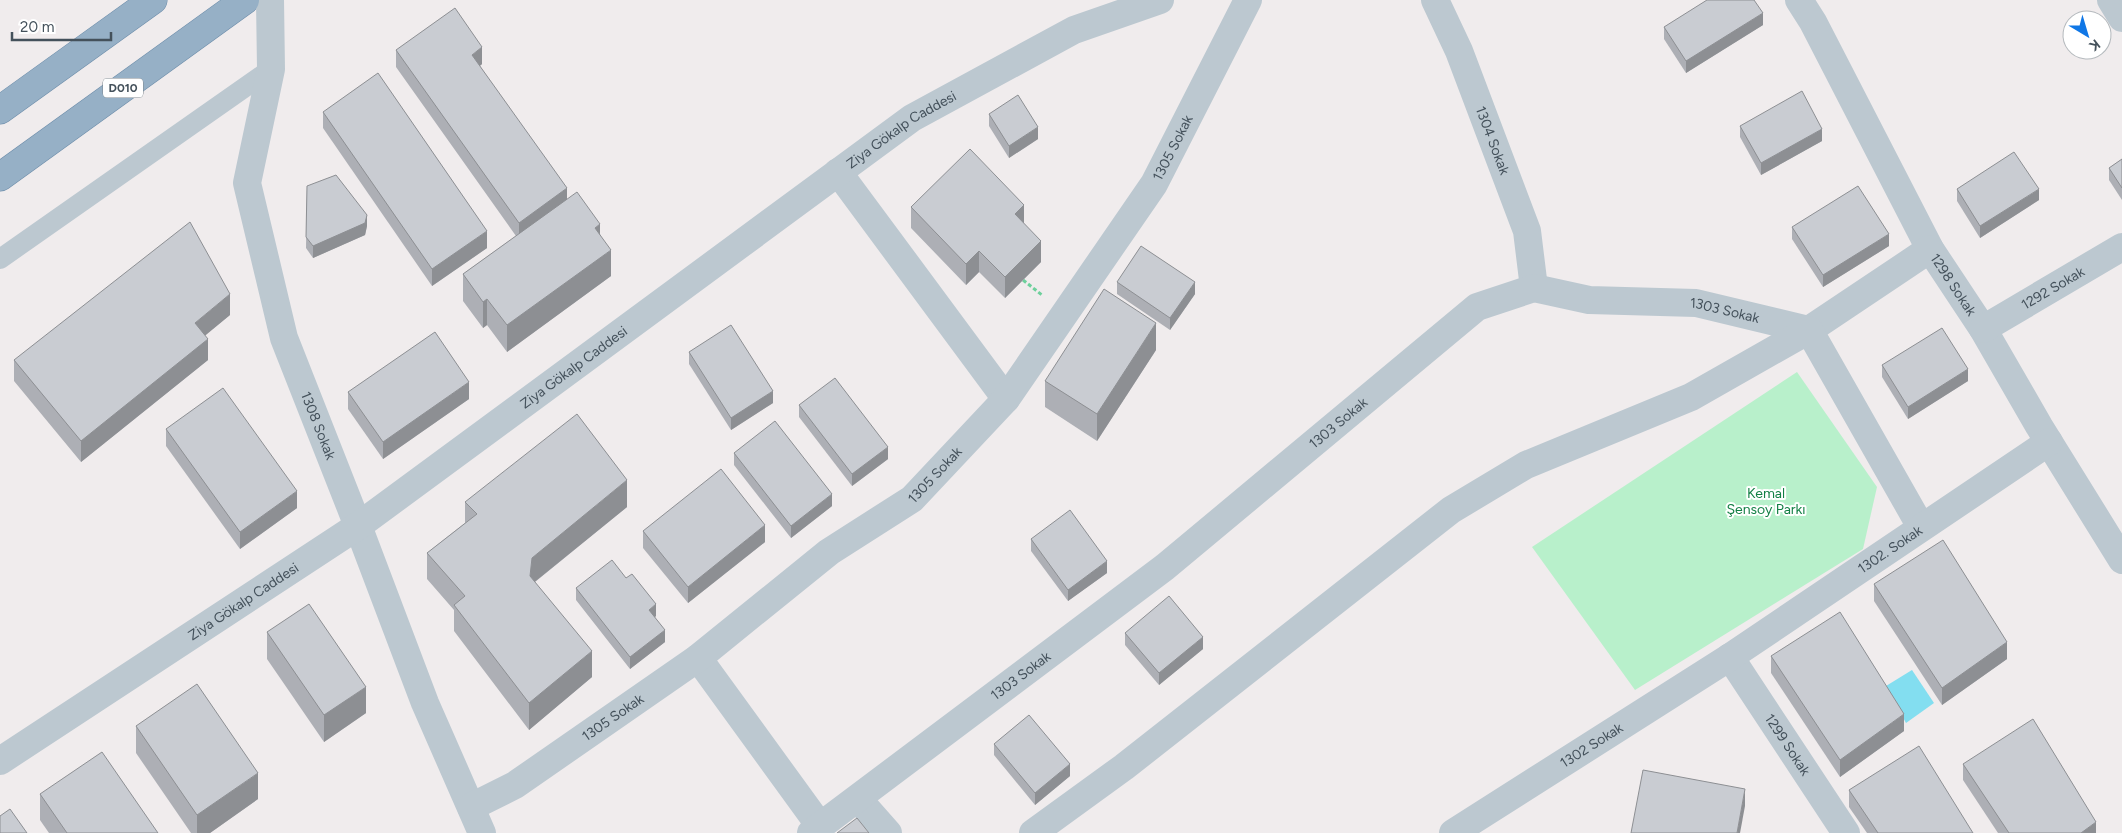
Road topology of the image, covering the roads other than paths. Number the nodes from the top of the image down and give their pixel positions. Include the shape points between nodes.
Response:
1 (153, 0) edge
2 (245, 0) edge
3 (270, 0) edge
4 (1160, 0) edge
5 (1248, 0) edge
6 (1435, 0) edge
7 (1799, 0) edge
8 (2111, 0) edge
9 (2122, 18) edge
10 (271, 69) junction
11 (0, 110) edge
12 (838, 172) junction
13 (0, 177) edge
14 (2122, 247) edge
15 (1930, 249) junction
16 (0, 260) edge
17 (1534, 288) junction
18 (1983, 328) junction
19 (1809, 330) junction
20 (1006, 399) junction
21 (2050, 442) junction
22 (358, 526) junction
23 (1921, 527) junction
24 (2122, 560) edge
25 (698, 658) junction
26 (1730, 658) junction
27 (0, 761) edge
28 (858, 799) junction
29 (471, 807) junction
30 (816, 830) edge
31 (482, 833) edge
32 (888, 833) edge
33 (1033, 833) edge
34 (1454, 833) edge
35 (1846, 833) edge

1 - 11 highway
2 - 13 highway, D010
3 - 10 street, 1308 Sokak
4 - 12 street, Ziya Gökalp Caddesi via 1074,30 912,118
5 - 20 street, 1305 Sokak via 1154,184
6 - 17 street, 1304 Sokak via 1459,51 1526,231
7 - 15 street, 1298 Sokak
8 - 9 street
10 - 16 lane
10 - 22 street, 1308 Sokak via 247,183 284,338
12 - 20 street
12 - 22 street, Ziya Gökalp Caddesi
14 - 18 street, 1292 Sokak
15 - 18 street, 1298 Sokak
15 - 19 street
17 - 19 street, 1303 Sokak via 1589,300 1696,303
17 - 28 street, 1303 Sokak via 1477,307 1166,567
18 - 21 street, 1298 Sokak
19 - 23 street
19 - 33 street via 1691,397 1526,465 1451,510 1132,761
20 - 25 street, 1305 Sokak via 912,499 829,552
21 - 23 street, 1302. Sokak
21 - 24 street, 1298 Sokak
22 - 27 street, Ziya Gökalp Caddesi
22 - 29 street, 1308 Sokak via 425,704
23 - 26 street, 1302. Sokak
25 - 29 street, 1305 Sokak via 515,785
25 - 30 street
26 - 34 street, 1302 Sokak
26 - 35 street, 1299 Sokak
28 - 30 street, 1303 Sokak
28 - 32 street
29 - 31 street, 1308 Sokak

